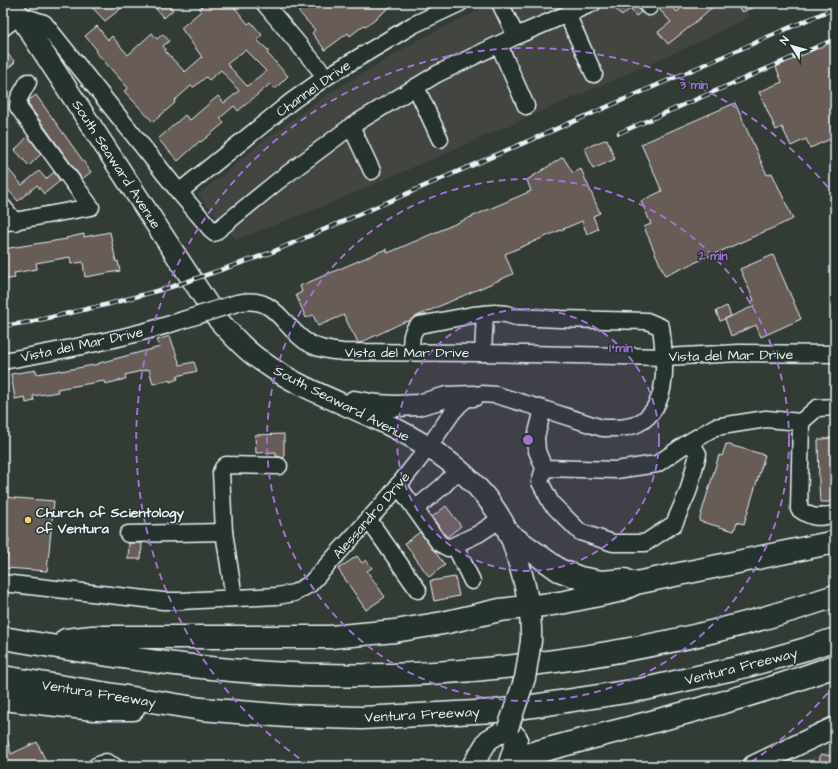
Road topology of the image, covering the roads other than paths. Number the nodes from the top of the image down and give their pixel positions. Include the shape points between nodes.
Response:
1 (264, 3) edge
2 (460, 3) edge
3 (500, 3) edge
4 (593, 3) edge
5 (15, 9) edge
6 (567, 14) junction
7 (3, 28) edge
8 (516, 36) junction
9 (499, 44) junction
10 (594, 74) dead end
11 (326, 78) junction
12 (28, 82) dead end
13 (416, 87) junction
14 (526, 106) dead end
15 (351, 126) junction
16 (440, 139) dead end
17 (372, 171) dead end
18 (179, 192) junction
19 (3, 207) edge
20 (9, 222) edge
21 (485, 314) junction
22 (412, 352) junction
23 (483, 353) junction
24 (835, 354) edge
25 (665, 357) junction
26 (3, 361) edge
27 (325, 396) junction
28 (474, 396) junction
29 (835, 407) edge
30 (544, 408) junction
31 (801, 422) junction
32 (686, 444) junction
33 (428, 448) junction
34 (279, 466) dead end
35 (544, 468) junction
36 (459, 469) junction
37 (398, 485) junction
38 (415, 509) junction
39 (835, 514) edge
40 (368, 519) junction
41 (505, 527) junction
42 (224, 532) junction
43 (128, 534) dead end
44 (835, 542) edge
45 (455, 546) junction
46 (472, 581) dead end
47 (3, 583) edge
48 (636, 583) junction
49 (418, 590) dead end
50 (835, 596) edge
51 (234, 598) junction
52 (530, 606) junction
53 (3, 638) edge
54 (835, 639) edge
55 (37, 644) junction
56 (835, 666) edge
57 (3, 677) edge
58 (3, 699) edge
59 (201, 709) junction
60 (835, 727) edge
61 (512, 733) junction
62 (759, 765) edge
63 (96, 766) edge
64 (114, 766) edge
65 (472, 766) edge
66 (508, 766) edge
67 (513, 766) edge

1 - 11 street
2 - 11 street, Channel Drive via 413,25
3 - 8 street
4 - 6 street
5 - 7 street
5 - 18 street, South Seaward Avenue via 44,23
5 - 27 main road, South Seaward Avenue via 219,321 241,345 262,362
6 - 8 street
6 - 10 street
8 - 9 street
9 - 13 street
9 - 14 street
11 - 18 street, Channel Drive via 281,110
12 - 20 street via 19,98 18,107 91,207
13 - 15 street
13 - 16 street
15 - 17 street
15 - 18 street, South Seaward Avenue via 214,233
19 - 20 street
21 - 22 street via 419,325 414,328 411,338
21 - 23 street
21 - 25 street via 560,320 647,321 661,327
22 - 23 street, Vista del Mar Drive
22 - 26 street, Vista del Mar Drive, bridge via 323,350 306,341 268,306 255,301 237,303 125,335
23 - 25 street, Vista del Mar Drive
24 - 25 street, Vista del Mar Drive via 739,353
25 - 30 street via 657,402 652,411 638,423 621,428 602,428
27 - 28 main road via 395,406 418,405 447,397
27 - 33 main road, South Seaward Avenue via 392,426
28 - 30 street via 496,395
28 - 33 street, Alessandro Drive via 466,399 456,409
29 - 31 street via 817,408
30 - 35 street via 536,437 537,451
31 - 32 street via 766,419 715,427
31 - 39 street via 799,509 807,515 820,518
32 - 35 street via 657,464 616,470
32 - 35 street via 694,447 698,454 688,492 674,524 645,543 613,543 580,532 551,503 540,482
33 - 36 main road, South Seaward Avenue
33 - 37 street, Alessandro Drive
34 - 42 street via 226,465 223,468 221,472
36 - 38 street
36 - 41 main road, South Seaward Avenue via 483,495
37 - 38 street
37 - 40 street, Alessandro Drive
38 - 45 street via 439,543 448,548
40 - 49 street
40 - 51 street, Alessandro Drive via 310,584 294,593
41 - 45 street via 478,534
41 - 48 highway via 559,570 580,578 602,582 622,580
41 - 52 main road, South Seaward Avenue via 524,579
42 - 43 street
42 - 51 street
44 - 48 highway
45 - 46 street
47 - 51 street, Alessandro Drive via 163,600
48 - 52 highway via 618,592
50 - 55 highway via 755,621 648,646 498,669 427,674 351,676 212,669
52 - 55 highway via 395,631 330,637 92,637
52 - 61 main road, South Seaward Avenue, bridge via 531,632 525,678
53 - 55 highway
54 - 59 highway, Ventura Freeway via 750,665 652,688 517,708 362,718 287,716
56 - 67 highway via 736,699 526,755
57 - 59 highway, Ventura Freeway
58 - 59 highway via 94,709
60 - 62 main road
61 - 65 main road via 488,740
61 - 66 main road, South Seaward Avenue
63 - 64 street via 106,762

